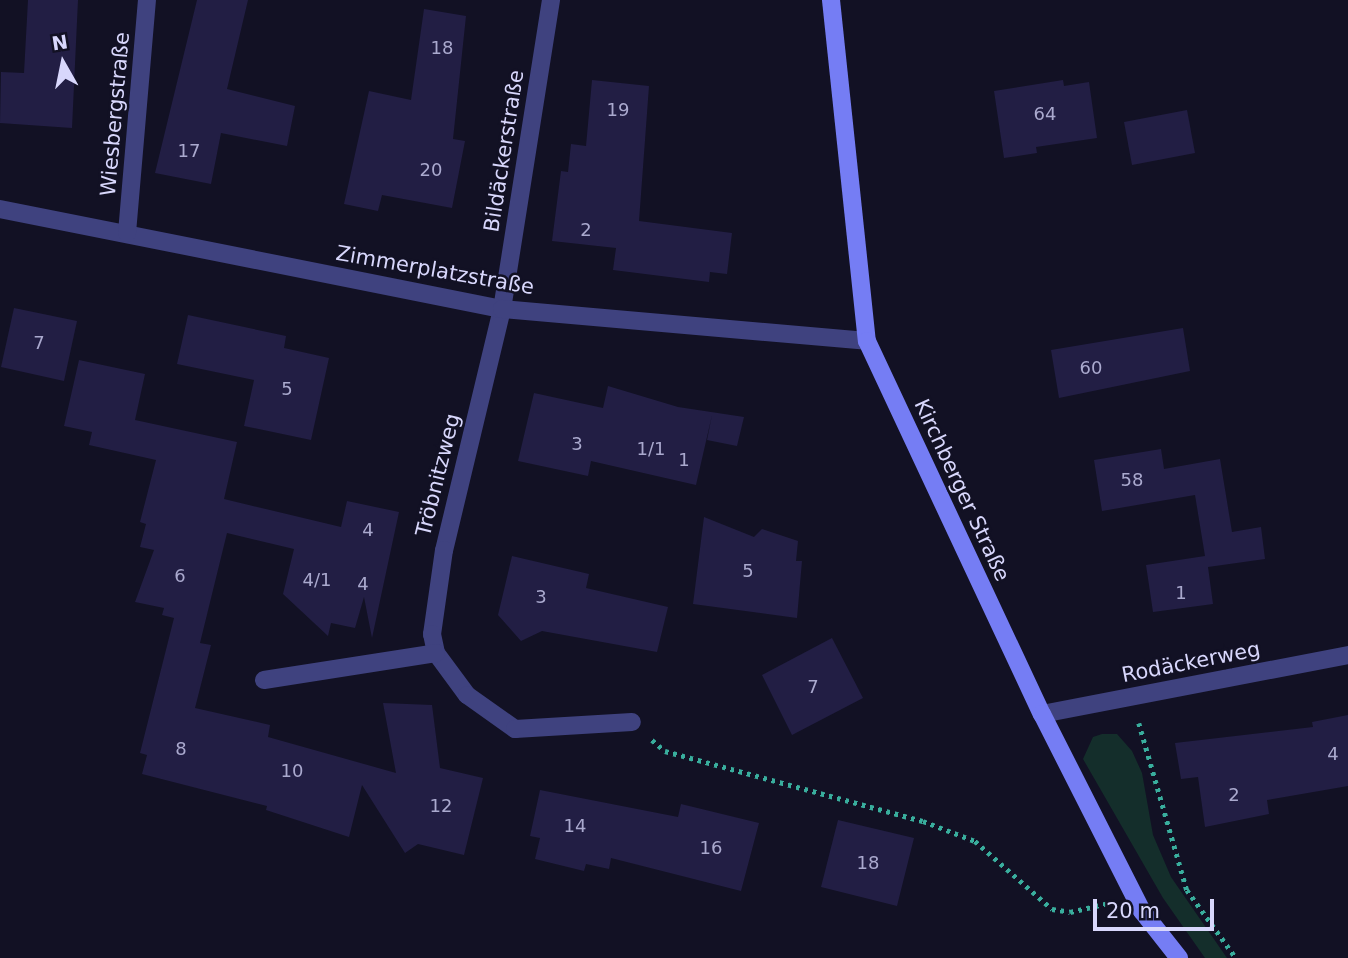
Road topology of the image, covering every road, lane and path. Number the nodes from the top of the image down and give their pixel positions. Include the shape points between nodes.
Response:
1 (147, 0) edge
2 (551, 0) edge
3 (831, 0) edge
4 (0, 209) edge
5 (127, 233) junction
6 (502, 309) junction
7 (867, 341) junction
8 (436, 653) junction
9 (1348, 655) edge
10 (264, 680) dead end
11 (1135, 697) junction
12 (1042, 713) junction
13 (632, 722) joint
14 (1133, 894) junction
15 (1180, 958) edge
16 (1236, 958) edge

1 - 5 street, Wiesbergstraße
2 - 6 street, Bildäckerstraße
3 - 7 main road, Kirchberger Straße
4 - 5 street, Zimmerplatzstraße
5 - 6 street, Zimmerplatzstraße
6 - 7 street, Zimmerplatzstraße
6 - 8 street, Tröbnitzweg via 443,550 432,634
7 - 12 main road, Kirchberger Straße
8 - 10 street
8 - 13 street via 467,695 515,729
9 - 11 street, Rodäckerweg
11 - 12 street, Rodäckerweg
11 - 16 path via 1142,742 1187,890
12 - 14 main road, Kirchberger Straße
13 - 14 path via 665,751 923,821 975,841 1052,909 1091,910
14 - 15 main road, Kirchberger Straße

